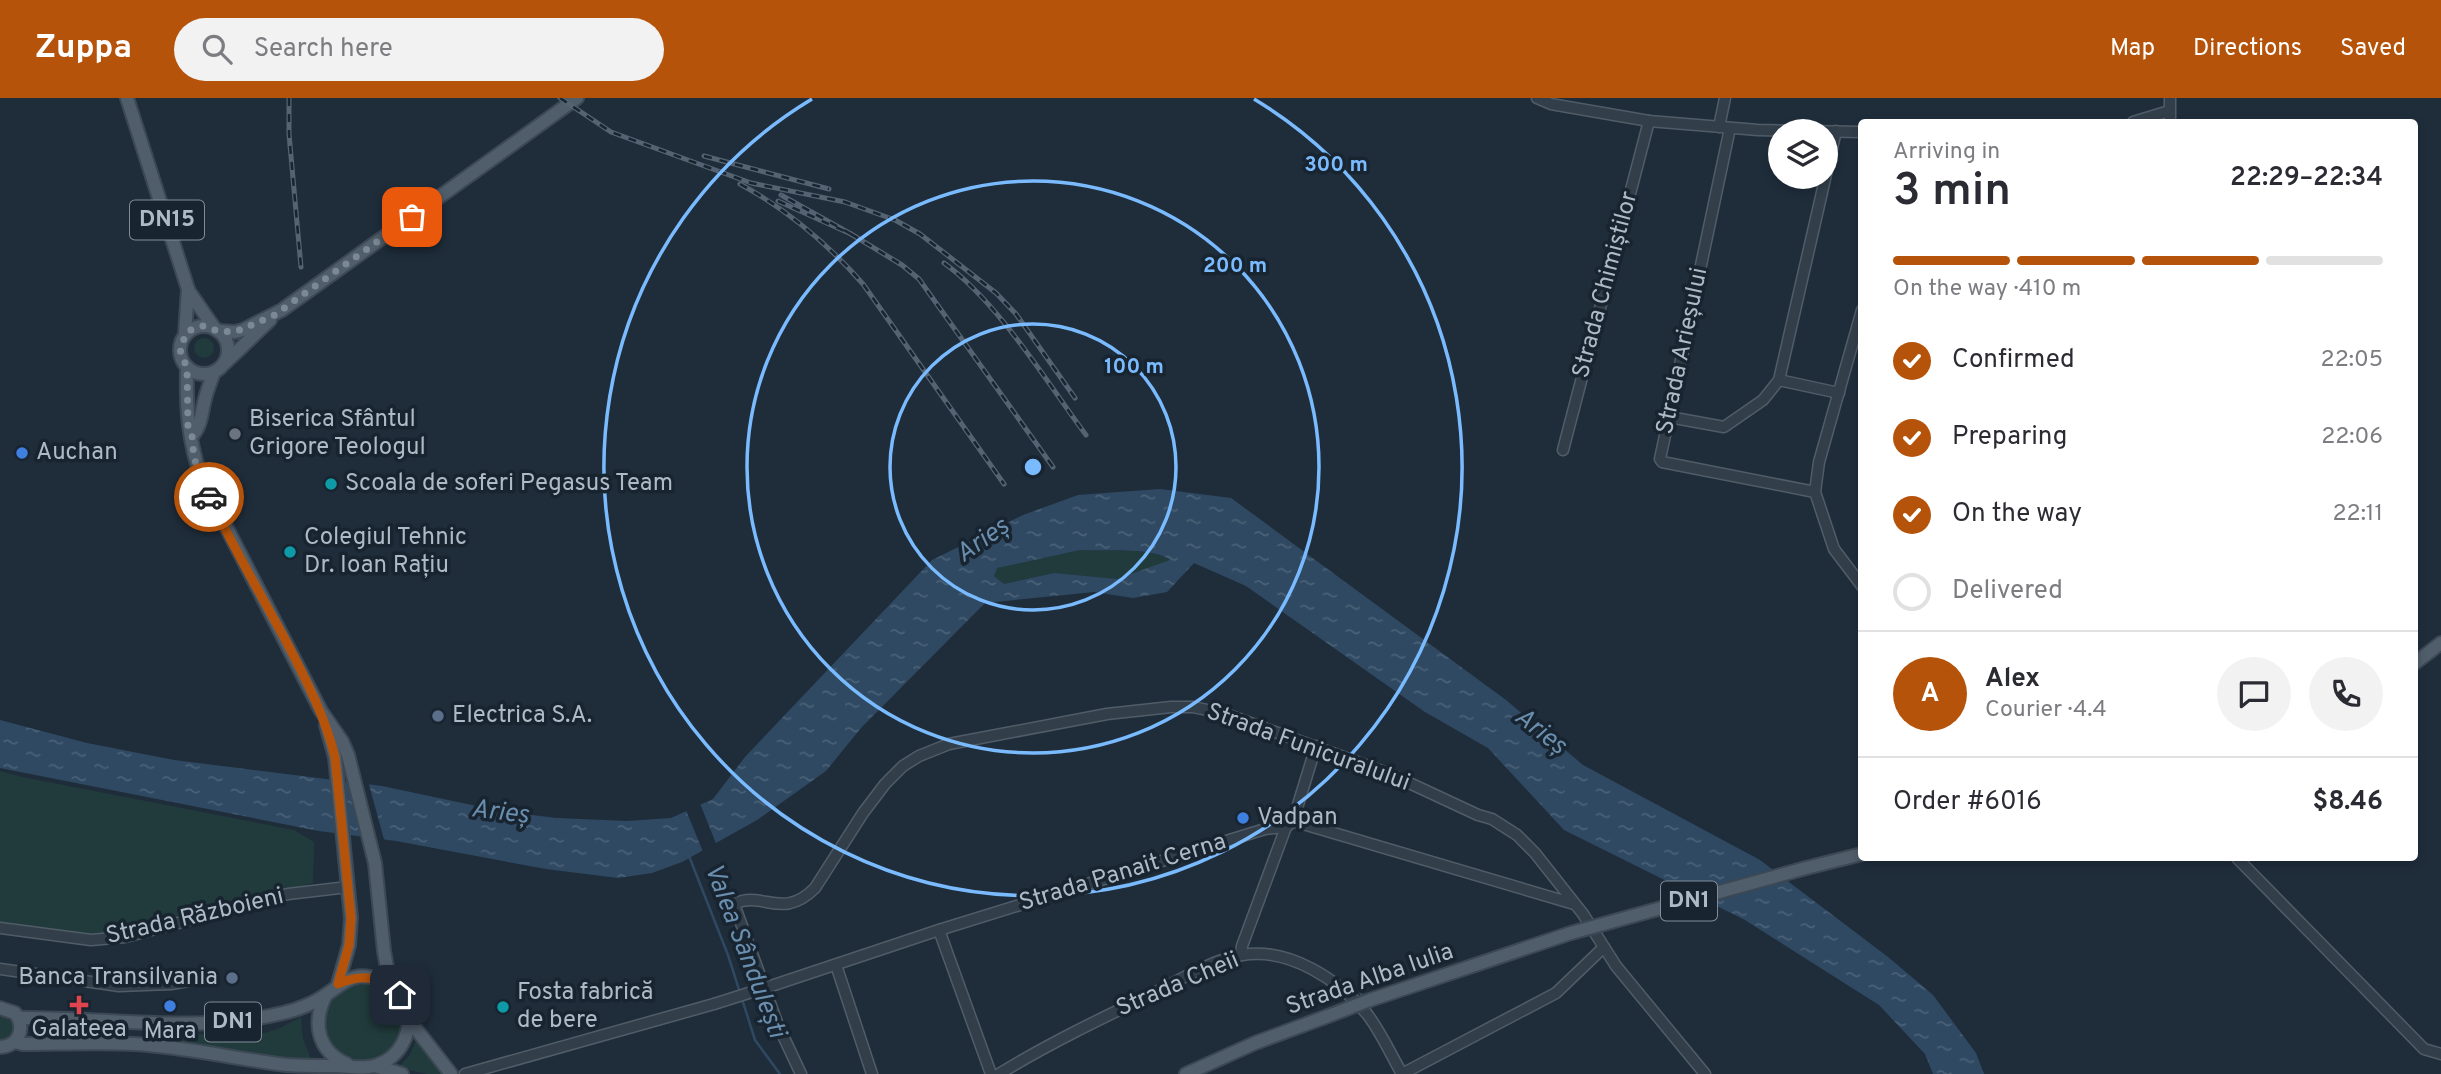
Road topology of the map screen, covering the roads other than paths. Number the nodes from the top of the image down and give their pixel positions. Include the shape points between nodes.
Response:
1 (127, 98) edge
2 (577, 98) edge
3 (1537, 98) edge
4 (1590, 98) edge
5 (1725, 98) edge
6 (2170, 98) edge
7 (1587, 110) junction
8 (2169, 111) junction
9 (2143, 119) edge
10 (2169, 119) edge
11 (1649, 121) junction
12 (1718, 127) junction
13 (1730, 128) junction
14 (1768, 129) edge
15 (1838, 131) edge
16 (1858, 132) edge
17 (1823, 189) edge
18 (188, 289) junction
19 (273, 316) junction
20 (1858, 324) edge
21 (217, 330) junction
22 (185, 335) junction
23 (187, 367) junction
24 (217, 370) junction
25 (1779, 380) junction
26 (1839, 393) junction
27 (1669, 417) junction
28 (192, 436) junction
29 (1563, 450) dead end
30 (1815, 492) junction
31 (1858, 581) edge
32 (2441, 643) edge
33 (2418, 661) edge
34 (1316, 746) junction
35 (342, 756) junction
36 (1289, 824) junction
37 (1858, 854) edge
38 (2240, 861) edge
39 (348, 887) junction
40 (1574, 904) junction
41 (0, 928) edge
42 (939, 930) junction
43 (1603, 948) junction
44 (1241, 955) junction
45 (836, 965) junction
46 (0, 970) edge
47 (211, 977) dead end
48 (338, 984) junction
49 (390, 985) junction
50 (326, 995) junction
51 (0, 1008) edge
52 (19, 1018) junction
53 (408, 1020) junction
54 (15, 1042) junction
55 (0, 1047) edge
56 (2441, 1054) edge
57 (290, 1065) junction
58 (351, 1066) junction
59 (375, 1066) junction
60 (279, 1074) edge
61 (402, 1074) edge
62 (451, 1074) edge
63 (465, 1074) edge
64 (801, 1074) edge
65 (872, 1074) edge
66 (991, 1074) edge
67 (999, 1074) edge
68 (1186, 1074) edge
69 (1402, 1074) edge
70 (1705, 1074) edge

1 - 18 main road, DN15
2 - 19 main road
3 - 7 street
4 - 7 street
5 - 12 street
6 - 8 street
7 - 11 street
8 - 9 street
8 - 10 street
11 - 12 street
11 - 29 street, Strada Chimiștilor
12 - 13 street
13 - 14 street
13 - 27 street, Strada Arieșului
15 - 16 street
17 - 25 street
18 - 21 main road, DN15
18 - 22 main road, DN15
19 - 21 main road via 235,332
19 - 24 main road
20 - 26 street
21 - 22 main road via 196,327
21 - 24 main road, DN15 via 228,353
22 - 23 main road, DN15 via 180,347
23 - 24 main road via 198,373
23 - 28 main road, DN15 via 187,420
24 - 28 main road, DN15
25 - 26 street
25 - 27 street via 1763,400 1724,427
26 - 30 street
27 - 30 street, Strada Arieșului via 1662,462
28 - 35 main road, DN15 via 194,458 212,503
30 - 31 street via 1834,549
32 - 33 main road
34 - 36 street
34 - 40 street, Strada Funicuralului via 1492,819 1535,853
34 - 64 street, Strada Funicuralului via 1226,714 1171,707 1107,714 949,744 903,766 863,813 806,897 779,905 734,904
35 - 39 main road, DN15
35 - 49 main road, DN15 via 374,863
36 - 40 street, Strada Panait Cerna
36 - 42 street, Strada Panait Cerna
36 - 44 street
37 - 68 main road, Strada Alba Iulia / DN1, bridge via 1571,933 1370,999
38 - 56 street via 2424,1049
39 - 41 street, Strada Războieni via 288,894 125,937 91,940
39 - 48 main road, DN15 via 349,945
40 - 43 street, Strada Funicuralului
42 - 45 street, Strada Panait Cerna
42 - 66 street
43 - 69 street, Strada Cheii via 1556,993
43 - 70 street, Strada Funicuralului
44 - 67 street, Strada Cheii via 1066,1035
44 - 69 street, Strada Cheii via 1278,956 1308,967 1345,991 1368,1016
45 - 63 street, Strada Panait Cerna, bridge
45 - 65 street
46 - 47 street via 118,986
48 - 49 main road via 364,976
48 - 50 main road, DN1
49 - 53 main road via 400,995
50 - 52 main road, DN1 via 295,1010 249,1020 135,1023
50 - 58 main road via 317,1022 320,1037 332,1055
51 - 52 main road, DN1
52 - 54 main road via 20,1035
53 - 59 main road via 400,1049
53 - 62 main road
54 - 55 main road, DN1
54 - 57 main road, DN1 via 134,1044
57 - 58 main road, DN1
57 - 60 main road
58 - 59 main road, DN1
59 - 61 main road, DN1

